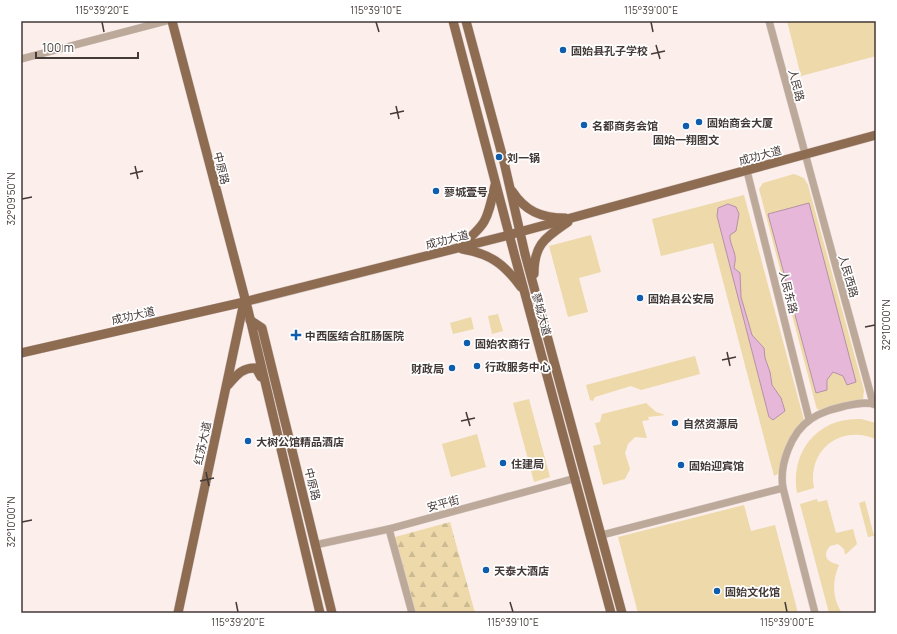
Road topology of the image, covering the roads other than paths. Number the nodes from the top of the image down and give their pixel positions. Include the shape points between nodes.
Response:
1 (166, 21) edge
2 (172, 21) edge
3 (453, 21) edge
4 (466, 21) edge
5 (769, 21) edge
6 (21, 59) edge
7 (876, 135) edge
8 (805, 155) junction
9 (747, 171) junction
10 (496, 184) junction
11 (510, 187) junction
12 (574, 218) junction
13 (520, 233) junction
14 (509, 236) junction
15 (457, 249) junction
16 (534, 288) junction
17 (524, 291) junction
18 (244, 302) junction
19 (250, 320) junction
20 (21, 353) edge
21 (263, 380) junction
22 (226, 388) junction
23 (875, 404) edge
24 (809, 420) junction
25 (576, 478) junction
26 (783, 488) junction
27 (389, 529) junction
28 (602, 535) junction
29 (315, 545) junction
30 (178, 613) edge
31 (320, 613) edge
32 (332, 613) edge
33 (412, 613) edge
34 (611, 613) edge
35 (622, 613) edge
36 (815, 613) edge

1 - 6 street
2 - 18 main road, 中原路
3 - 10 main road, 蓼城大道
4 - 11 main road, 蓼城大道
5 - 8 street, 人民路
7 - 8 main road, 成功大道
8 - 9 main road, 成功大道
8 - 23 street, 人民西路
9 - 12 main road, 成功大道
9 - 24 street, 人民东路
10 - 14 main road, 蓼城大道
10 - 15 main road via 485,222
11 - 12 main road via 517,199 535,214
11 - 13 main road, 蓼城大道
12 - 13 main road, 成功大道
12 - 16 main road via 548,237 538,248 534,259
13 - 14 main road, 成功大道
13 - 16 main road, 蓼城大道
14 - 15 main road, 成功大道
14 - 17 main road, 蓼城大道
15 - 17 main road via 496,259
15 - 18 main road, 成功大道
16 - 28 main road, 蓼城大道
17 - 25 main road, 蓼城大道
18 - 19 main road, 中原路
18 - 20 main road, 成功大道
18 - 22 main road, 红苏大道
19 - 21 main road, 中原路
19 - 29 main road, 中原路 via 262,328
21 - 22 main road via 258,370 250,368 239,372
21 - 31 main road, 中原路
22 - 30 main road, 红苏大道
23 - 24 street via 857,404 834,409
24 - 26 street via 802,426 790,446 782,472
25 - 27 street, 安平街
25 - 34 main road, 蓼城大道
26 - 28 street
26 - 36 street
27 - 29 street, 安平街
27 - 33 street
28 - 35 main road, 蓼城大道
29 - 32 main road, 中原路

